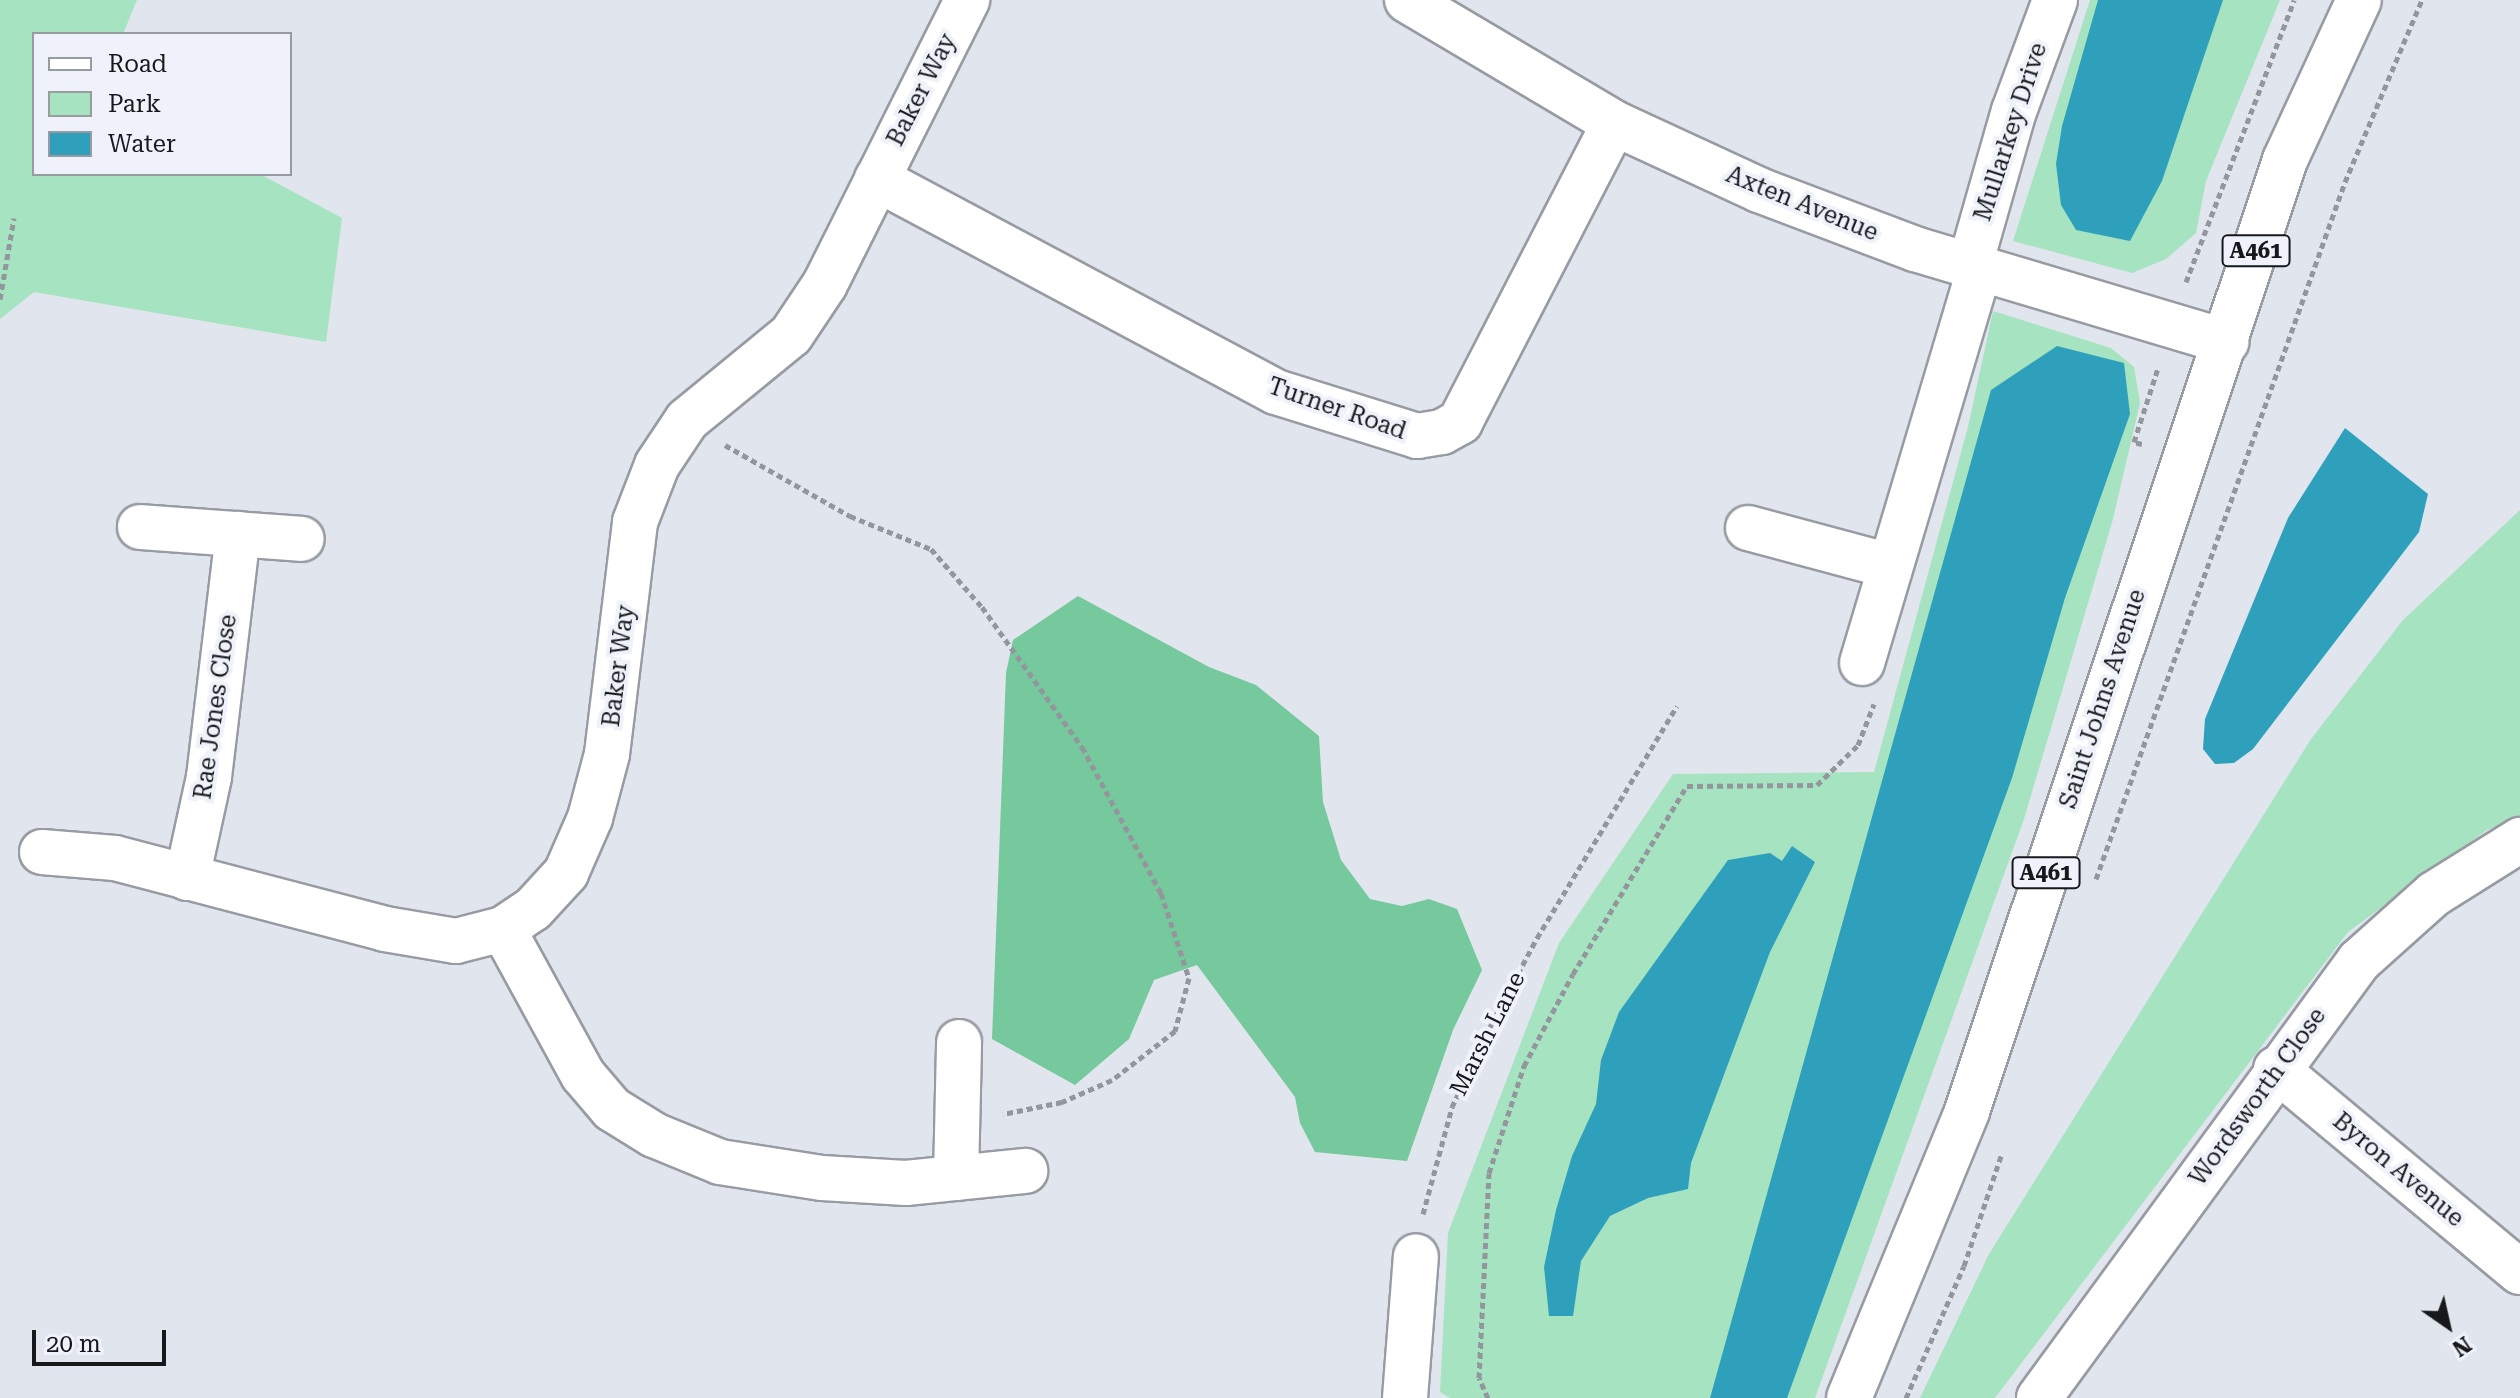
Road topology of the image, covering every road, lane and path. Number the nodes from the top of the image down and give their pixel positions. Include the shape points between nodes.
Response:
1 (1407, 0) edge
2 (2055, 0) edge
3 (2294, 0) edge
4 (2359, 0) edge
5 (2422, 0) edge
6 (957, 4) edge
7 (1614, 123) junction
8 (877, 179) junction
9 (14, 218) dead end
10 (1975, 266) junction
11 (0, 299) edge
12 (2154, 319) junction
13 (2226, 342) junction
14 (687, 420) junction
15 (140, 527) dead end
16 (1748, 528) dead end
17 (238, 534) junction
18 (302, 539) dead end
19 (1890, 566) junction
20 (1862, 663) joint
21 (1677, 706) dead end
22 (2520, 840) edge
23 (42, 852) dead end
24 (187, 878) junction
25 (2094, 886) dead end
26 (503, 929) junction
27 (959, 1042) dead end
28 (2276, 1069) junction
29 (957, 1113) junction
30 (2007, 1138) dead end
31 (1025, 1171) dead end
32 (956, 1178) junction
33 (1416, 1256) joint
34 (2520, 1272) edge
35 (1405, 1398) edge
36 (1488, 1398) edge
37 (1849, 1398) edge
38 (1906, 1398) edge
39 (2039, 1398) edge

1 - 7 main road, Axten Avenue
2 - 10 main road, Mullarkey Drive via 2014,111
3 - 12 path
4 - 13 main road, Saint Johns Avenue / A461 via 2285,160
5 - 25 path via 2345,182
6 - 8 main road, Baker Way
7 - 8 main road, Turner Road via 1460,422 1417,436 1276,392
7 - 10 main road, Axten Avenue via 1759,190
8 - 14 main road, Baker Way via 825,284 791,335
9 - 11 path
10 - 12 main road, Axten Avenue
10 - 19 main road, Mullarkey Drive
12 - 13 main road, Axten Avenue
13 - 37 main road, Saint Johns Avenue / A461 via 1967,1111
14 - 26 main road, Baker Way via 657,465 635,522 607,754 590,818 566,873 533,909
14 - 29 path via 850,516 931,549 982,607 1082,747 1161,893 1189,978 1175,1031 1112,1080 1062,1102 1003,1114
15 - 17 main road
16 - 19 main road
17 - 18 main road
17 - 24 main road, Rae Jones Close via 209,777
19 - 20 main road, Mullarkey Drive
20 - 36 path via 1853,691 1876,697 1858,745 1817,785 1687,786 1524,1066 1489,1173 1479,1378
21 - 33 path, Marsh Lane via 1537,938 1452,1107 1427,1187
22 - 28 main road, Wordsworth Close via 2434,894 2359,961
23 - 24 main road, Baker Way via 115,858
24 - 26 main road, Baker Way via 385,929 456,941
26 - 32 main road via 583,1075 612,1109 654,1135 720,1162 822,1178 906,1183
27 - 29 main road
28 - 34 main road, Byron Avenue
28 - 39 main road, Wordsworth Close
29 - 32 main road
30 - 38 path via 1964,1266
31 - 32 main road
33 - 35 main road

